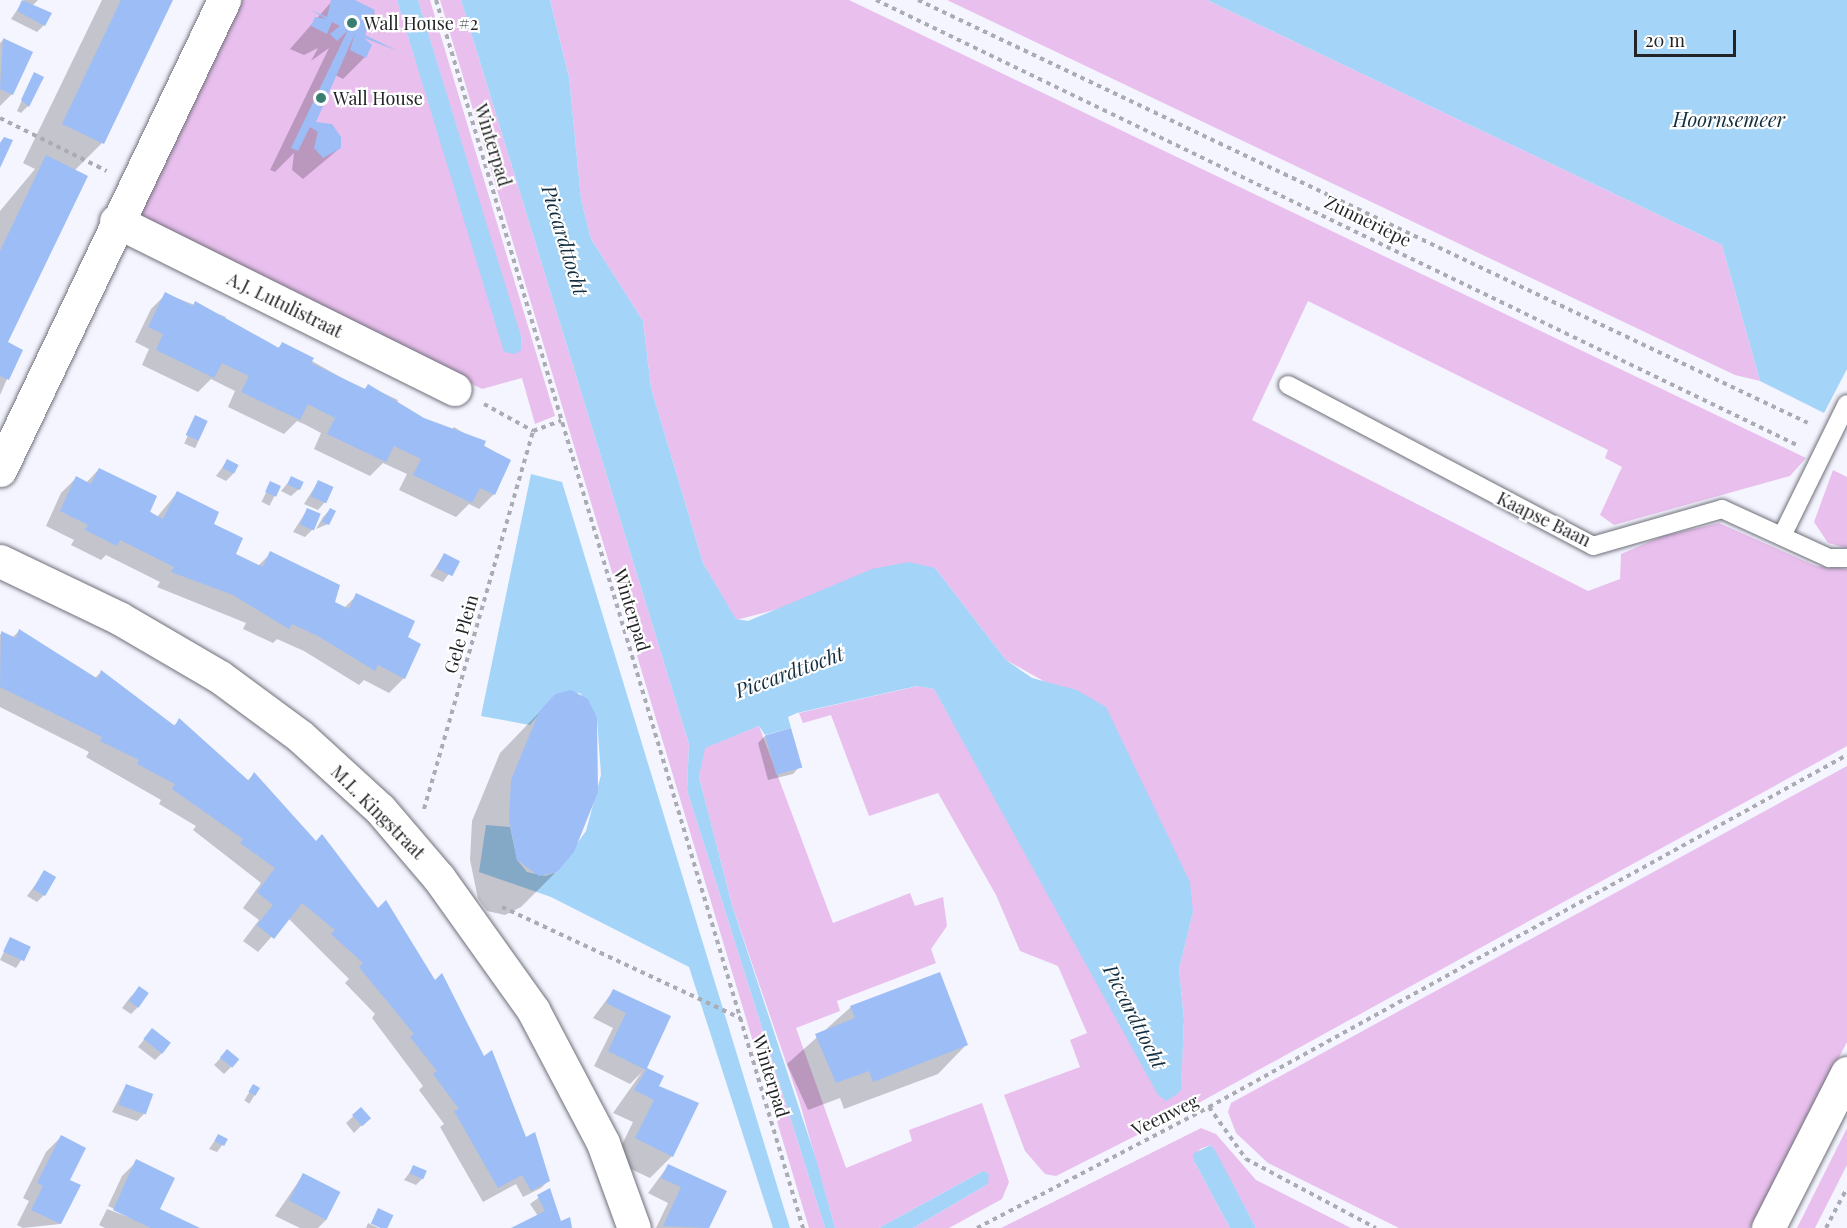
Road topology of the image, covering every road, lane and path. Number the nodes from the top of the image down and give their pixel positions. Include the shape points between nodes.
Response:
1 (224, 0) edge
2 (436, 0) edge
3 (876, 0) edge
4 (918, 0) edge
5 (0, 118) edge
6 (134, 184) junction
7 (116, 221) junction
8 (1288, 385) dead end
9 (455, 389) joint
10 (1847, 404) edge
11 (561, 421) junction
12 (533, 431) junction
13 (1833, 434) junction
14 (1821, 457) junction
15 (0, 470) edge
16 (1782, 536) junction
17 (1847, 558) edge
18 (0, 561) edge
19 (1847, 755) edge
20 (414, 845) junction
21 (493, 903) dead end
22 (740, 1018) junction
23 (1847, 1073) edge
24 (1209, 1107) junction
25 (1847, 1188) edge
26 (634, 1228) edge
27 (803, 1228) edge
28 (977, 1228) edge
29 (1376, 1228) edge
30 (1768, 1228) edge
31 (1826, 1228) edge

1 - 6 street
2 - 11 path, Winterpad
3 - 14 path, Zunneriepe
4 - 13 path
5 - 6 path
6 - 7 street
7 - 9 street, A.J. Lutulistraat
7 - 15 street
8 - 16 lane, Kaapse Baan via 1593,546 1722,509
9 - 12 path
10 - 13 lane
11 - 12 path
11 - 22 path, Winterpad
12 - 20 path, Gele Plein
13 - 14 lane
14 - 16 lane
16 - 17 lane, Kaapse Baan via 1829,558
18 - 20 street, M.L. Kingstraat via 119,618 220,677 300,736
19 - 24 path
20 - 26 street, M.L. Kingstraat via 533,1010 603,1143
21 - 22 path
22 - 27 path, Winterpad
23 - 30 street
24 - 28 path, Veenweg
24 - 29 path, Veenweg via 1246,1159
25 - 31 path

